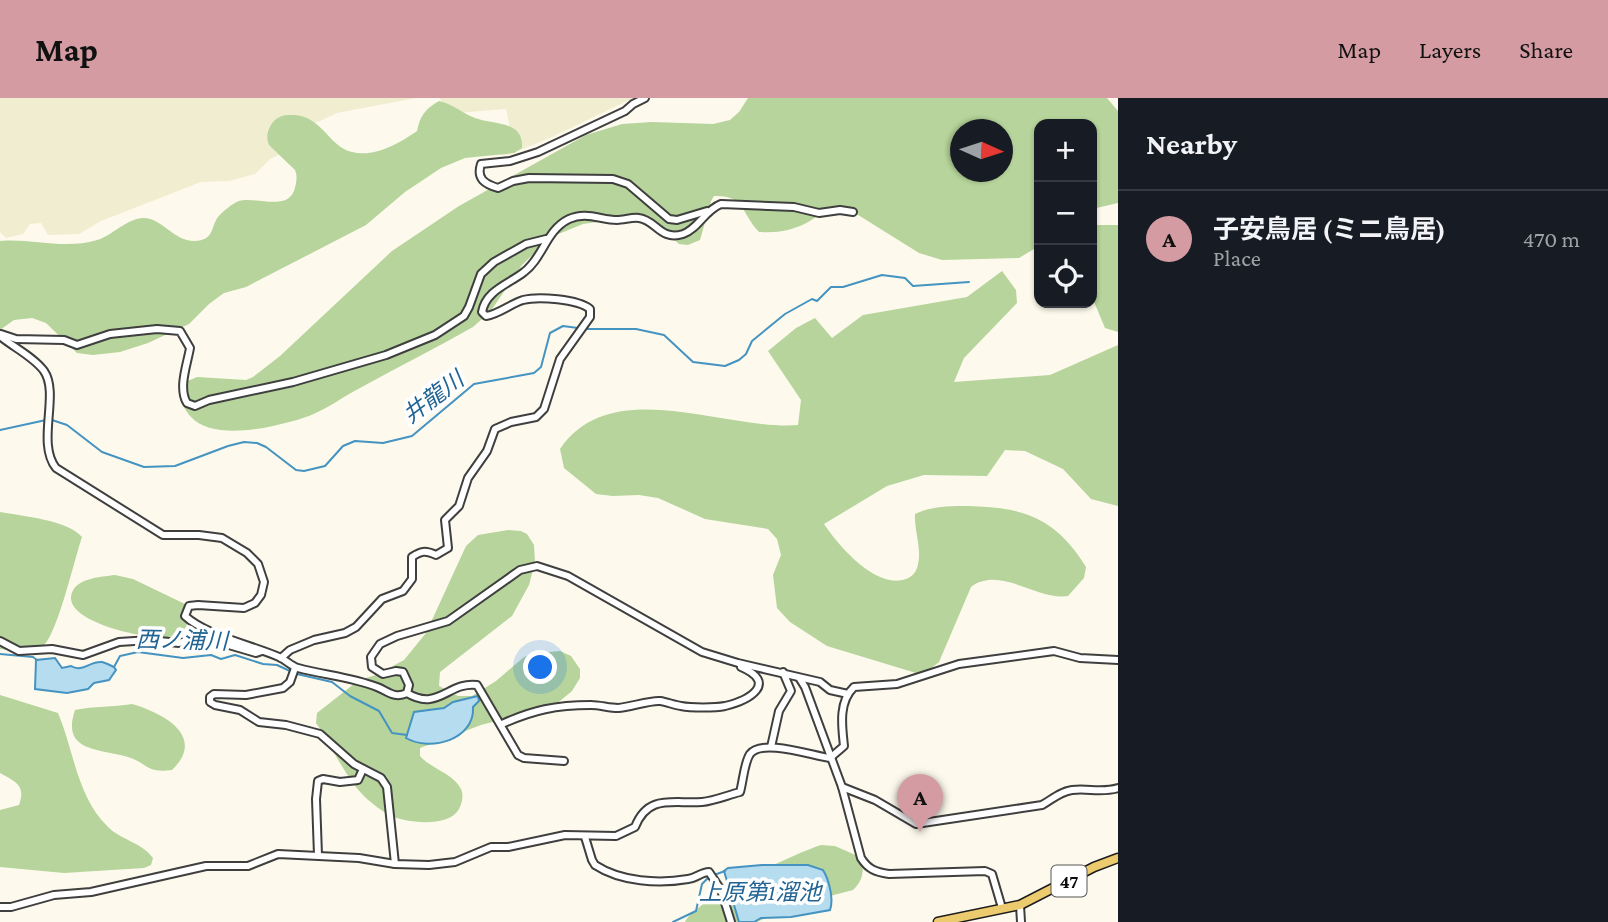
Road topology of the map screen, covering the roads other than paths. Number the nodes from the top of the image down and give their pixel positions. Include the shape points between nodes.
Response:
1 (645, 98) edge
2 (709, 211) junction
3 (853, 212) dead end
4 (548, 238) junction
5 (0, 335) edge
6 (0, 641) edge
7 (262, 650) junction
8 (281, 657) junction
9 (1118, 660) edge
10 (738, 663) junction
11 (295, 668) junction
12 (783, 672) junction
13 (798, 678) junction
14 (407, 693) junction
15 (848, 694) junction
16 (502, 724) junction
17 (771, 747) junction
18 (830, 758) junction
19 (565, 761) dead end
20 (363, 769) junction
21 (842, 788) junction
22 (1118, 788) edge
23 (585, 837) junction
24 (318, 855) junction
25 (1118, 858) edge
26 (396, 864) junction
27 (1020, 905) junction
28 (0, 907) edge
29 (1002, 908) junction
30 (731, 922) edge
31 (938, 922) edge
32 (1021, 922) edge

1 - 2 street via 538,152 481,164 479,174 486,185 498,188 529,178 613,179 628,184 669,219
2 - 3 street via 731,204
2 - 4 street via 684,234 664,234 639,218 579,216 568,219
4 - 5 street via 494,262 481,274 464,316 435,335 386,355 195,406 183,397 190,348 180,331 110,334 77,345
4 - 8 street via 534,262 499,287 482,312 493,315 524,300 546,299 590,309 590,317 560,359 544,409 537,417 495,429 468,478 459,506 445,520 448,548 436,555 419,551 412,557 412,579 403,591 382,599 345,633 314,640
5 - 7 street via 46,375 48,454 56,468 163,535 222,538 258,564 264,582 255,603 244,608 198,604 189,606 185,616
6 - 7 street via 19,651 52,649 83,655 119,642 178,643 195,638 256,653
7 - 8 street
8 - 11 street
9 - 15 street via 1046,652 959,664 897,684 854,687
10 - 12 street
10 - 14 street via 702,652 568,576 537,566 520,570 448,621 397,636 373,651 371,662 376,671 386,675 403,672
10 - 16 street via 753,672 758,690 723,706 684,707 650,701 612,708 581,705 530,711
11 - 14 street via 393,695
11 - 20 street via 283,688 246,695 214,694 209,702 240,710 259,722 320,734
12 - 13 street
12 - 17 street via 791,691 779,711
13 - 15 street
13 - 18 street
14 - 16 street via 437,699 459,687 477,685
15 - 18 street via 841,721 844,746
16 - 19 street via 524,758
17 - 18 street
17 - 23 street via 750,755 740,792 704,802 648,806 629,831
18 - 21 street
20 - 24 street via 352,782 318,781
20 - 26 street via 386,784
21 - 22 street via 875,800 916,824 1042,805 1073,790
21 - 29 street via 861,858 871,870 889,874 985,871 992,874
23 - 26 street via 565,835 491,847 455,862
23 - 30 street via 595,865 640,882 691,879 704,872 712,875
24 - 26 street
24 - 28 street via 278,854 248,866 193,868
25 - 27 main road, 47
27 - 29 main road, 47
27 - 32 street
29 - 31 main road, 47

